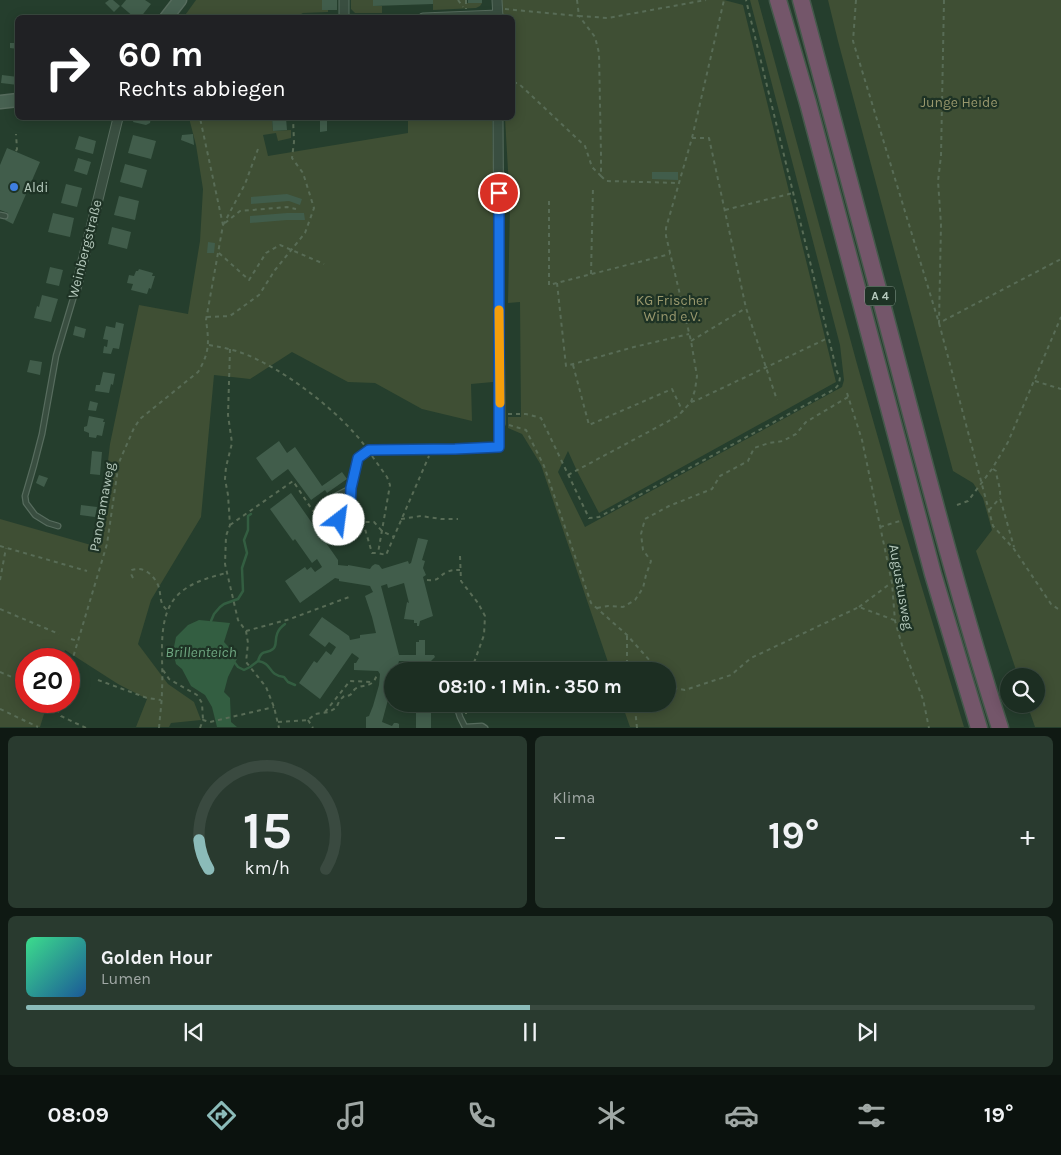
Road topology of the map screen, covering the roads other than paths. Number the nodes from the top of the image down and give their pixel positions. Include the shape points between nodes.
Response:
1 (180, 0) edge
2 (344, 0) edge
3 (800, 0) edge
4 (805, 0) edge
5 (778, 4) edge
6 (498, 10) edge
7 (168, 15) edge
8 (344, 15) edge
9 (451, 15) edge
10 (806, 21) junction
11 (15, 100) edge
12 (0, 102) edge
13 (118, 120) edge
14 (498, 120) edge
15 (76, 289) joint
16 (489, 399) dead end
17 (500, 400) junction
18 (500, 420) joint
19 (351, 488) junction
20 (58, 526) dead end
21 (458, 712) edge
22 (465, 727) edge
23 (485, 728) edge
24 (979, 728) edge
25 (1000, 728) edge

1 - 7 main road
2 - 8 street
3 - 10 highway, A 4
4 - 10 highway
5 - 24 highway, A 4 via 808,103 933,574
6 - 9 street
10 - 25 highway, A 4 via 924,462
11 - 12 main road
13 - 15 street, Weinbergstraße
14 - 17 street
15 - 20 lane, Weinbergstraße via 56,356 42,434 25,496 34,516
16 - 17 street
17 - 18 street
18 - 19 lane via 499,447 369,450 358,458
19 - 19 lane via 350,511 346,518 329,519 323,512 326,501
21 - 22 lane
22 - 23 lane

